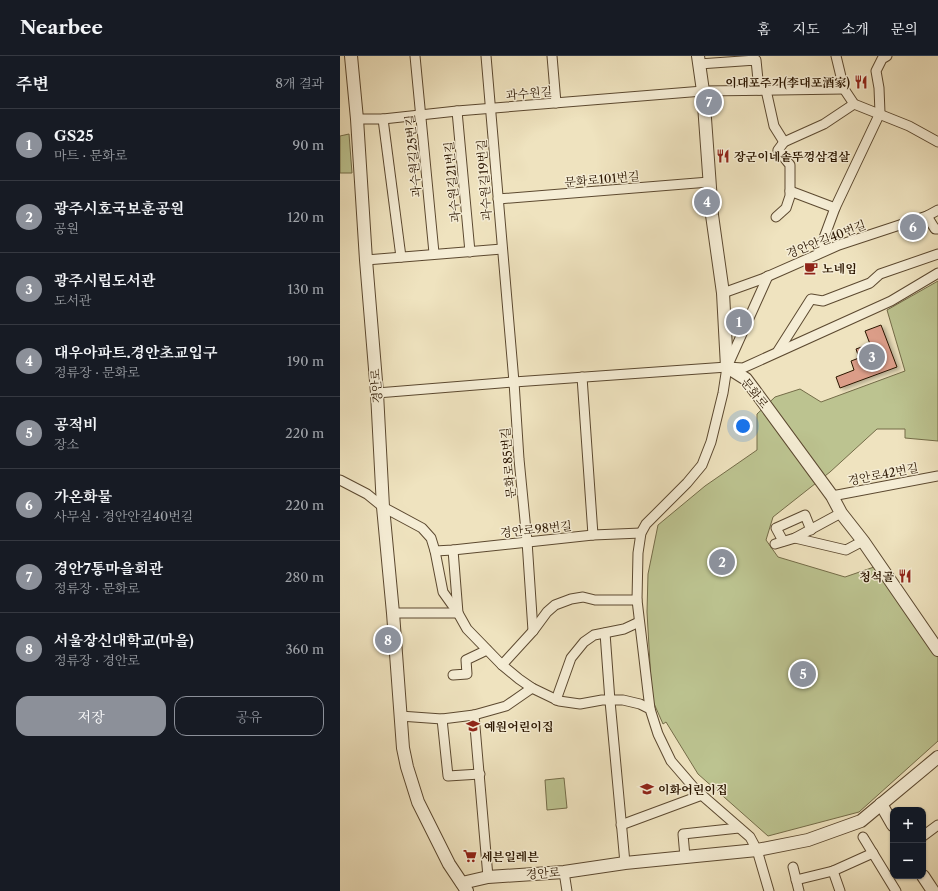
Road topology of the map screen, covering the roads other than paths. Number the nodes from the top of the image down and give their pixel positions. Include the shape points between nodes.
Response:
1 (351, 56) edge
2 (415, 56) edge
3 (486, 56) edge
4 (552, 56) edge
5 (836, 56) edge
6 (887, 56) edge
7 (698, 60) edge
8 (844, 89) junction
9 (763, 90) junction
10 (702, 91) junction
11 (556, 103) junction
12 (854, 104) junction
13 (491, 109) junction
14 (457, 111) junction
15 (880, 113) junction
16 (421, 114) junction
17 (357, 119) junction
18 (383, 119) junction
19 (784, 142) junction
20 (938, 142) edge
21 (709, 182) junction
22 (790, 191) junction
23 (498, 199) junction
24 (835, 208) junction
25 (938, 210) edge
26 (927, 216) junction
27 (776, 217) dead end
28 (938, 229) edge
29 (502, 249) junction
30 (470, 252) junction
31 (434, 253) junction
32 (818, 254) junction
33 (938, 254) edge
34 (401, 257) junction
35 (366, 260) junction
36 (938, 273) edge
37 (768, 276) junction
38 (723, 293) junction
39 (778, 351) junction
40 (727, 367) junction
41 (582, 377) junction
42 (514, 382) junction
43 (377, 393) junction
44 (938, 476) edge
45 (340, 480) edge
46 (832, 496) junction
47 (383, 507) junction
48 (841, 513) junction
49 (811, 530) junction
50 (641, 533) junction
51 (593, 535) junction
52 (794, 538) junction
53 (526, 541) junction
54 (864, 541) junction
55 (453, 550) junction
56 (435, 551) junction
57 (637, 600) junction
58 (393, 613) junction
59 (458, 613) junction
60 (638, 622) junction
61 (532, 631) junction
62 (605, 633) junction
63 (487, 650) junction
64 (938, 650) edge
65 (502, 665) junction
66 (453, 675) dead end
67 (532, 688) junction
68 (556, 700) junction
69 (610, 701) junction
70 (650, 709) junction
71 (474, 715) junction
72 (400, 716) junction
73 (442, 718) junction
74 (938, 757) edge
75 (480, 774) junction
76 (702, 795) junction
77 (881, 804) junction
78 (890, 820) edge
79 (621, 825) junction
80 (938, 825) edge
81 (739, 828) junction
82 (926, 834) edge
83 (863, 837) dead end
84 (757, 850) junction
85 (873, 853) junction
86 (685, 857) junction
87 (625, 863) junction
88 (793, 867) dead end
89 (833, 871) junction
90 (564, 872) junction
91 (488, 877) junction
92 (925, 879) edge
93 (796, 880) junction
94 (464, 887) edge
95 (567, 891) edge
96 (769, 891) edge
97 (800, 891) edge
98 (840, 891) edge
99 (896, 891) edge
100 (933, 891) edge

1 - 17 street, 경안로
2 - 16 street, 과수원길25번길
3 - 13 street, 과수원길19번길
4 - 11 street
5 - 8 street
6 - 15 street via 882,59 876,71
7 - 9 street via 756,60
7 - 10 street
8 - 9 street
8 - 12 street
9 - 10 street
9 - 19 street via 774,126
10 - 11 street, 과수원길
10 - 21 street
11 - 13 street, 과수원길
12 - 15 street
12 - 19 street via 824,124
13 - 14 street, 과수원길
13 - 23 street, 과수원길19번길
14 - 16 street, 과수원길
14 - 30 street, 과수원길21번길
15 - 20 street
15 - 24 street
16 - 18 street, 과수원길
16 - 31 street, 과수원길25번길
17 - 18 street, 과수원길
17 - 35 street, 경안로
18 - 34 street
19 - 22 street via 778,150 790,165
21 - 23 street, 문화로101번길
21 - 38 street
22 - 24 street
22 - 27 street via 786,208
23 - 29 street, 과수원길19번길
24 - 32 street
25 - 26 street, 경안안길40번길
26 - 28 street via 935,229
26 - 32 street, 경안안길40번길
29 - 30 street
29 - 42 street, 과수원길19번길
30 - 31 street
31 - 34 street
32 - 37 street, 경안안길40번길
33 - 39 street via 880,274 870,284 823,300 811,299
34 - 35 street
35 - 43 street, 경안로
36 - 39 street via 891,301
37 - 38 street, 경안안길40번길
37 - 40 street
38 - 40 street
39 - 40 street via 743,368
40 - 41 street
40 - 46 street, 문화로 via 746,379
40 - 50 street via 711,442 702,465 646,524
41 - 42 street
41 - 51 street
42 - 43 street
42 - 53 street, 문화로85번길
43 - 47 street, 경안로
44 - 46 street, 경안로42번길
45 - 47 street via 367,494
46 - 48 street, 문화로
47 - 56 street via 422,528 431,538
47 - 58 street, 경안로
48 - 49 street
48 - 54 street, 문화로
49 - 52 street
49 - 52 street via 806,515 776,528 779,542
50 - 51 street, 경안로98번길
50 - 57 street
51 - 53 street, 경안로98번길
52 - 54 street via 846,550
53 - 55 street, 경안로98번길
53 - 61 street, 문화로85번길
54 - 64 street, 문화로
55 - 56 street, 경안로98번길
55 - 59 street
56 - 59 street via 443,592
57 - 60 street
57 - 61 street via 595,600 584,597 571,599 555,605
58 - 59 street
58 - 72 street, 경안로
59 - 63 street via 467,629
60 - 62 street via 624,629
60 - 70 street
61 - 65 street
62 - 68 street via 594,635 584,642 571,658
62 - 69 street
63 - 65 street
63 - 66 street via 466,660 467,674
65 - 67 street
67 - 68 street
67 - 71 street via 506,706
68 - 69 street via 580,704
69 - 70 street via 623,700
69 - 79 street
70 - 76 street via 671,761
71 - 73 street
71 - 75 street
72 - 73 street
72 - 94 street, 경안로 via 402,748 418,802 449,864
73 - 75 street via 448,776
74 - 77 street, 경안로
75 - 91 street
76 - 79 street
76 - 81 street
77 - 78 street
77 - 84 street, 경안로 via 861,821 808,840
79 - 87 street
80 - 82 street
81 - 84 street via 750,837
81 - 86 street via 683,834
83 - 85 street
84 - 86 street, 경안로
84 - 96 street
85 - 89 street
85 - 99 street
86 - 87 street, 경안로
87 - 90 street, 경안로
88 - 93 street
89 - 93 street
89 - 98 street
90 - 91 street, 경안로
90 - 95 street
91 - 94 street, 경안로
92 - 100 street
93 - 97 street

